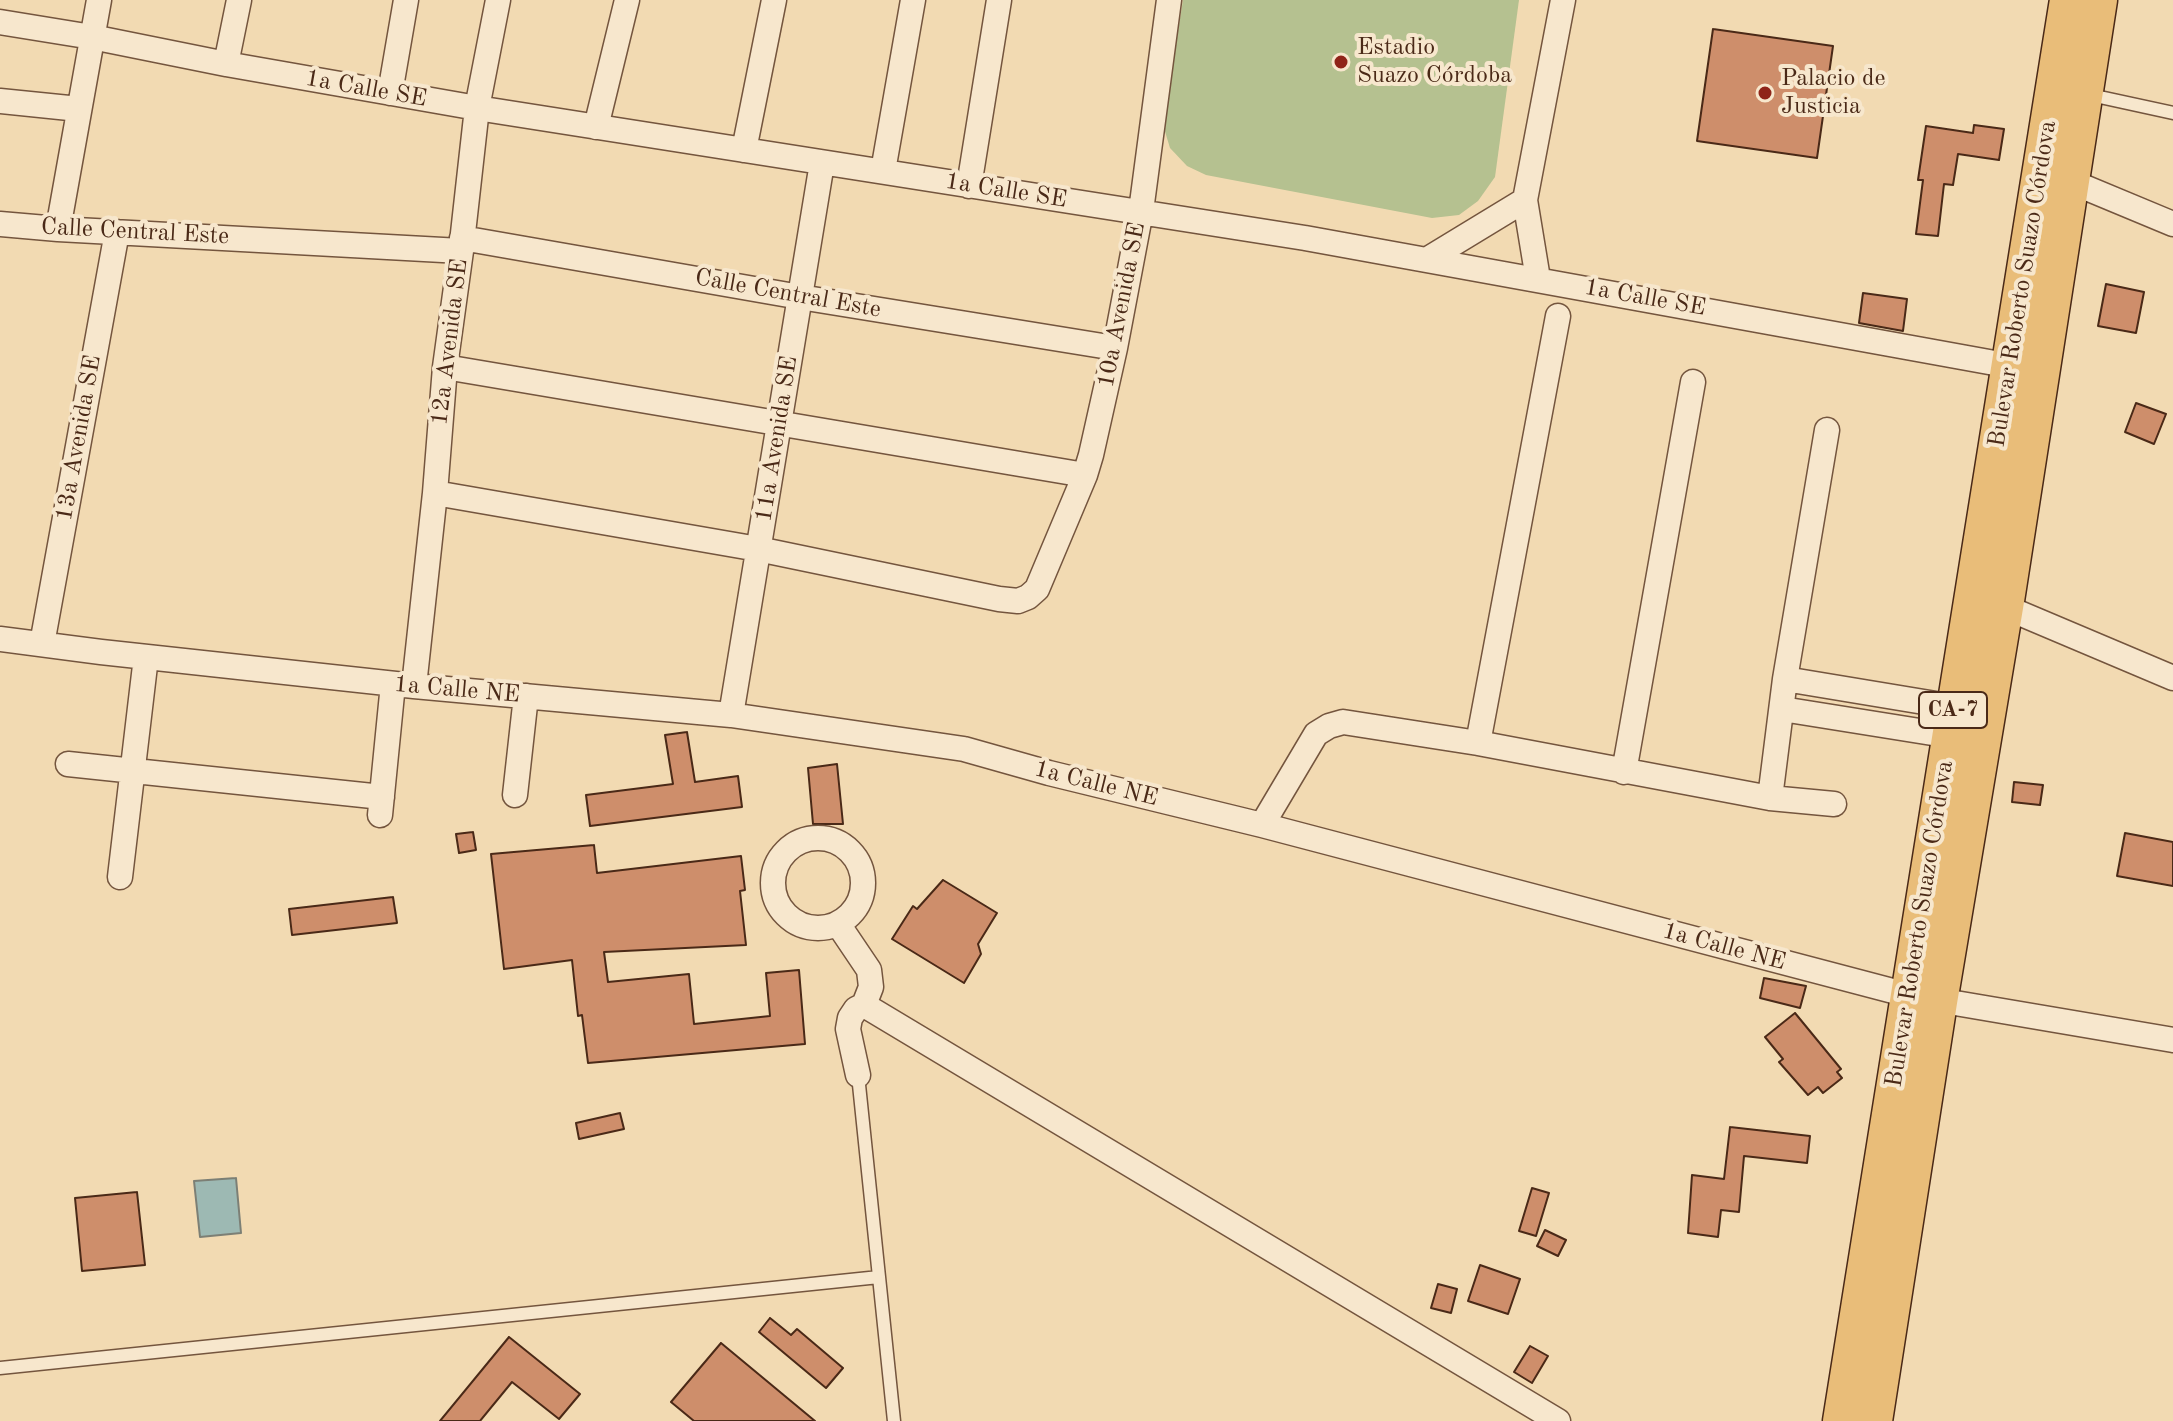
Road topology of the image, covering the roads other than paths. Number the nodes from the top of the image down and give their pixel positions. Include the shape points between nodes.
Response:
1 (99, 0) edge
2 (239, 0) edge
3 (406, 0) edge
4 (498, 0) edge
5 (627, 0) edge
6 (774, 0) edge
7 (913, 0) edge
8 (999, 0) edge
9 (1169, 0) edge
10 (1563, 0) edge
11 (2068, 0) edge
12 (2099, 0) edge
13 (0, 22) edge
14 (92, 37) junction
15 (226, 64) junction
16 (390, 93) junction
17 (2085, 94) junction
18 (0, 101) edge
19 (477, 108) junction
20 (79, 109) junction
21 (2173, 113) edge
22 (596, 127) junction
23 (744, 150) junction
24 (822, 163) junction
25 (883, 171) junction
26 (2072, 182) junction
27 (969, 186) junction
28 (1525, 200) junction
29 (1141, 211) junction
30 (0, 224) edge
31 (2173, 224) edge
32 (58, 229) junction
33 (117, 232) junction
34 (462, 244) junction
35 (1428, 259) junction
36 (1538, 279) junction
37 (800, 297) junction
38 (1558, 316) dead end
39 (1115, 348) junction
40 (2011, 366) junction
41 (445, 367) junction
42 (1693, 382) dead end
43 (780, 424) junction
44 (1827, 430) dead end
45 (1085, 475) junction
46 (435, 493) junction
47 (758, 549) junction
48 (2005, 607) junction
49 (0, 639) edge
50 (42, 644) junction
51 (146, 657) junction
52 (2173, 678) edge
53 (1785, 679) junction
54 (403, 685) junction
55 (526, 696) junction
56 (1782, 709) junction
57 (731, 715) junction
58 (1952, 722) junction
59 (1478, 743) junction
60 (68, 764) dead end
61 (133, 770) junction
62 (1624, 772) junction
63 (515, 795) dead end
64 (1770, 798) junction
65 (1834, 804) dead end
66 (1262, 825) junction
67 (120, 877) dead end
68 (838, 924) dead end
69 (1924, 999) junction
70 (864, 1005) junction
71 (2173, 1040) edge
72 (858, 1075) joint
73 (879, 1277) junction
74 (0, 1368) edge
75 (894, 1421) edge
76 (1558, 1421) edge
77 (1841, 1421) edge
78 (1874, 1421) edge

1 - 14 street
2 - 15 street
3 - 16 street
4 - 19 street, 12a Avenida SE
5 - 22 street
6 - 23 street
7 - 25 street
8 - 27 street
9 - 29 street, 10a Avenida SE
10 - 28 street
11 - 40 main road, Bulevar Roberto Suazo Córdova / CA-7
12 - 17 main road, Bulevar Roberto Suazo Córdova / CA-7
13 - 14 street, 1a Calle SE
14 - 15 street, 1a Calle SE
14 - 20 street
15 - 16 street, 1a Calle SE
16 - 19 street, 1a Calle SE
17 - 21 lane
17 - 26 main road, Bulevar Roberto Suazo Córdova / CA-7
18 - 20 street
19 - 22 street, 1a Calle SE
19 - 34 street, 12a Avenida SE
20 - 32 street
22 - 23 street, 1a Calle SE
23 - 24 street, 1a Calle SE
24 - 25 street, 1a Calle SE
24 - 37 street, 11a Avenida SE
25 - 27 street, 1a Calle SE
26 - 31 street
26 - 48 main road, Bulevar Roberto Suazo Córdova / CA-7
27 - 29 street, 1a Calle SE
28 - 35 street
28 - 36 street
29 - 35 street, 1a Calle SE
29 - 39 street, 10a Avenida SE
30 - 32 street, Calle Central Este
32 - 33 street, Calle Central Este
33 - 34 street, Calle Central Este
33 - 50 street, 13a Avenida SE
34 - 37 street, Calle Central Este
34 - 41 street, 12a Avenida SE
35 - 36 street, 1a Calle SE
36 - 40 street, 1a Calle SE
37 - 39 street, Calle Central Este
37 - 43 street, 11a Avenida SE
38 - 59 street
39 - 45 street, 10a Avenida SE
40 - 58 main road, Bulevar Roberto Suazo Córdova / CA-7
41 - 43 street
41 - 46 street, 12a Avenida SE
42 - 62 street
43 - 45 street
43 - 47 street, 11a Avenida SE
44 - 53 street
45 - 47 street, 10a Avenida SE via 1037,589 1018,601
46 - 47 street
46 - 54 street, 12a Avenida SE
47 - 57 street, 11a Avenida SE
48 - 52 street
48 - 69 main road, Bulevar Roberto Suazo Córdova / CA-7
49 - 50 street, 1a Calle NE
50 - 51 street, 1a Calle NE
51 - 54 street, 1a Calle NE
51 - 61 street
53 - 56 street
53 - 58 street
54 - 55 street, 1a Calle NE
54 - 61 street, 12a Avenida SE via 381,806
55 - 57 street, 1a Calle NE
55 - 63 street
56 - 58 street
56 - 64 street
57 - 66 street, 1a Calle NE via 964,749
58 - 69 main road, Bulevar Roberto Suazo Córdova / CA-7
59 - 62 street
59 - 66 street via 1343,722 1329,726 1316,734
60 - 61 street
61 - 67 street
62 - 64 street
64 - 65 street
66 - 69 street, 1a Calle NE
68 - 70 street via 869,970 871,987
69 - 71 street, 1a Calle NE
69 - 77 main road, Bulevar Roberto Suazo Córdova / CA-7
69 - 78 main road, Bulevar Roberto Suazo Córdova / CA-7
70 - 72 street via 856,1009 848,1029
70 - 76 street
72 - 73 lane
73 - 74 lane
73 - 75 lane

